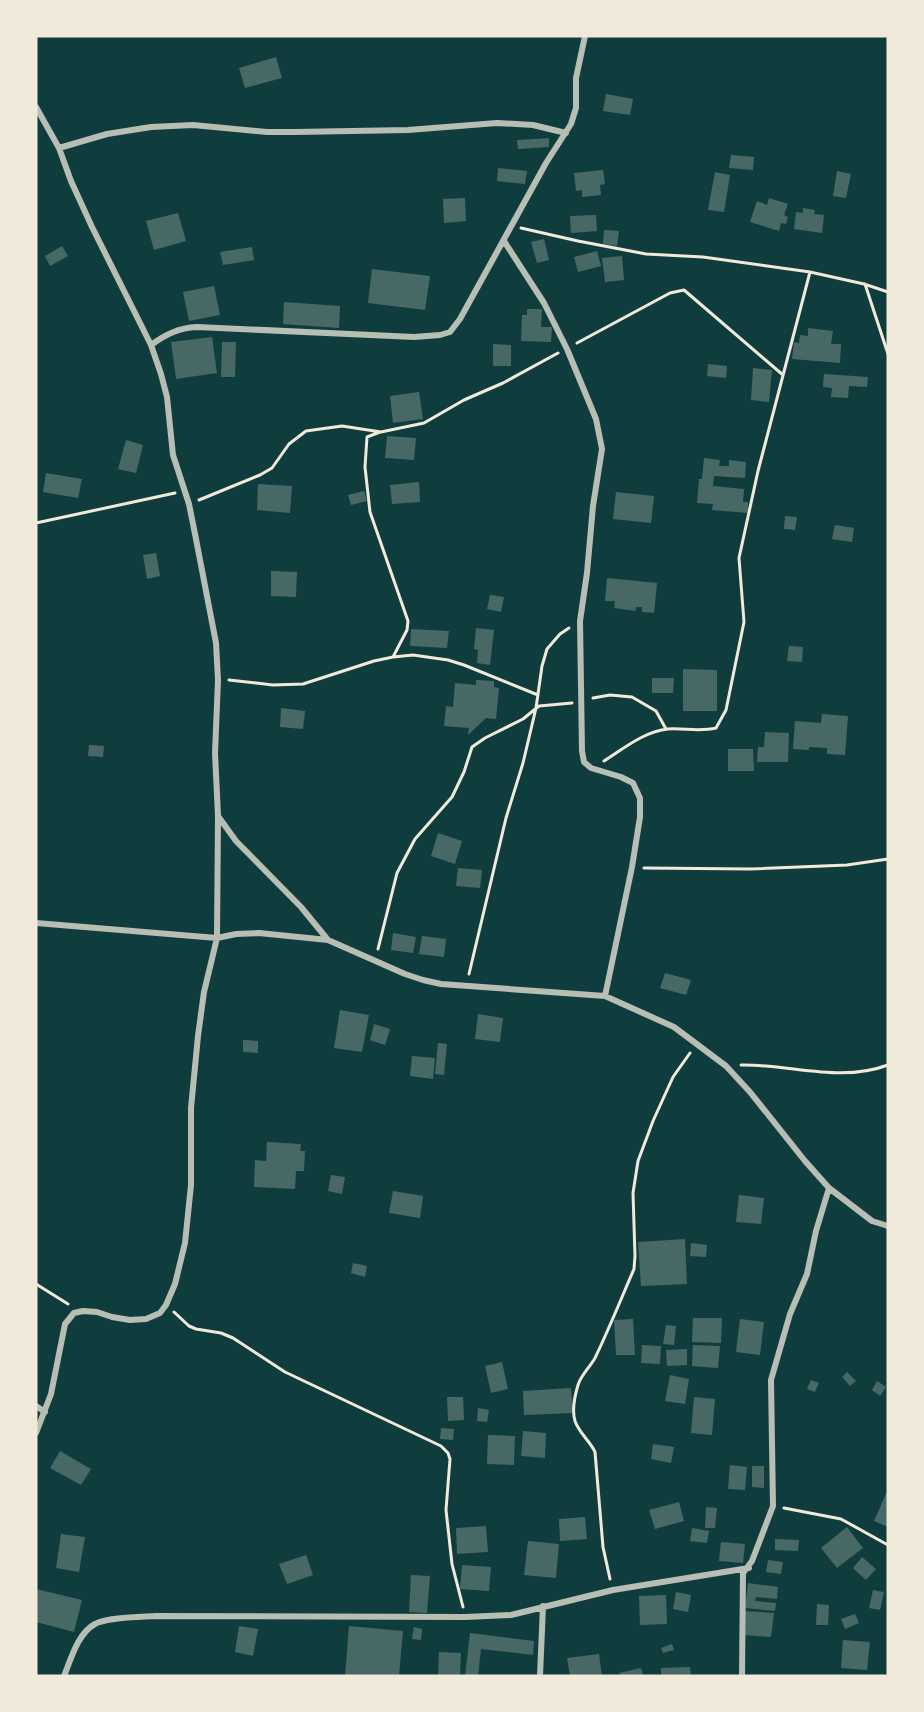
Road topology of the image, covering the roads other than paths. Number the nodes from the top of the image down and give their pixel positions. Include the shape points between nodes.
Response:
1 (585, 36) edge
2 (36, 107) edge
3 (566, 133) junction
4 (59, 148) junction
5 (504, 241) junction
6 (151, 345) junction
7 (218, 816) junction
8 (36, 923) edge
9 (217, 938) junction
10 (328, 940) junction
11 (605, 996) junction
12 (830, 1188) junction
13 (888, 1226) edge
14 (36, 1406) edge
15 (45, 1412) junction
16 (36, 1433) edge
17 (748, 1568) junction
18 (543, 1606) junction
19 (64, 1676) edge
20 (540, 1676) edge
21 (742, 1676) edge

1 - 3 street via 576,78 576,108
2 - 4 street
3 - 4 street via 533,125 498,123 408,130 295,132 194,125 107,134
3 - 5 street
4 - 6 street via 92,227
5 - 6 street via 460,319 450,332 440,335 197,327 170,333
5 - 11 street via 544,303 567,349 596,418 602,449 580,621 582,751 584,762 591,768 633,783 640,798 632,867
6 - 7 street via 167,397 173,455 189,504 216,643
7 - 9 street
7 - 10 street via 236,841
8 - 9 street
9 - 10 street via 259,933
9 - 15 street via 198,1036 191,1108 191,1185 185,1243 175,1284 160,1313 146,1319 74,1313 65,1324
10 - 11 street via 441,984
11 - 12 street via 674,1027 726,1066
12 - 13 street via 872,1221
12 - 17 street via 807,1274 790,1314 771,1380 773,1506
14 - 15 street
15 - 16 street
17 - 18 street
17 - 21 street via 743,1572
18 - 19 street via 511,1615 465,1617 156,1616 107,1620 95,1624 79,1642
18 - 20 street

